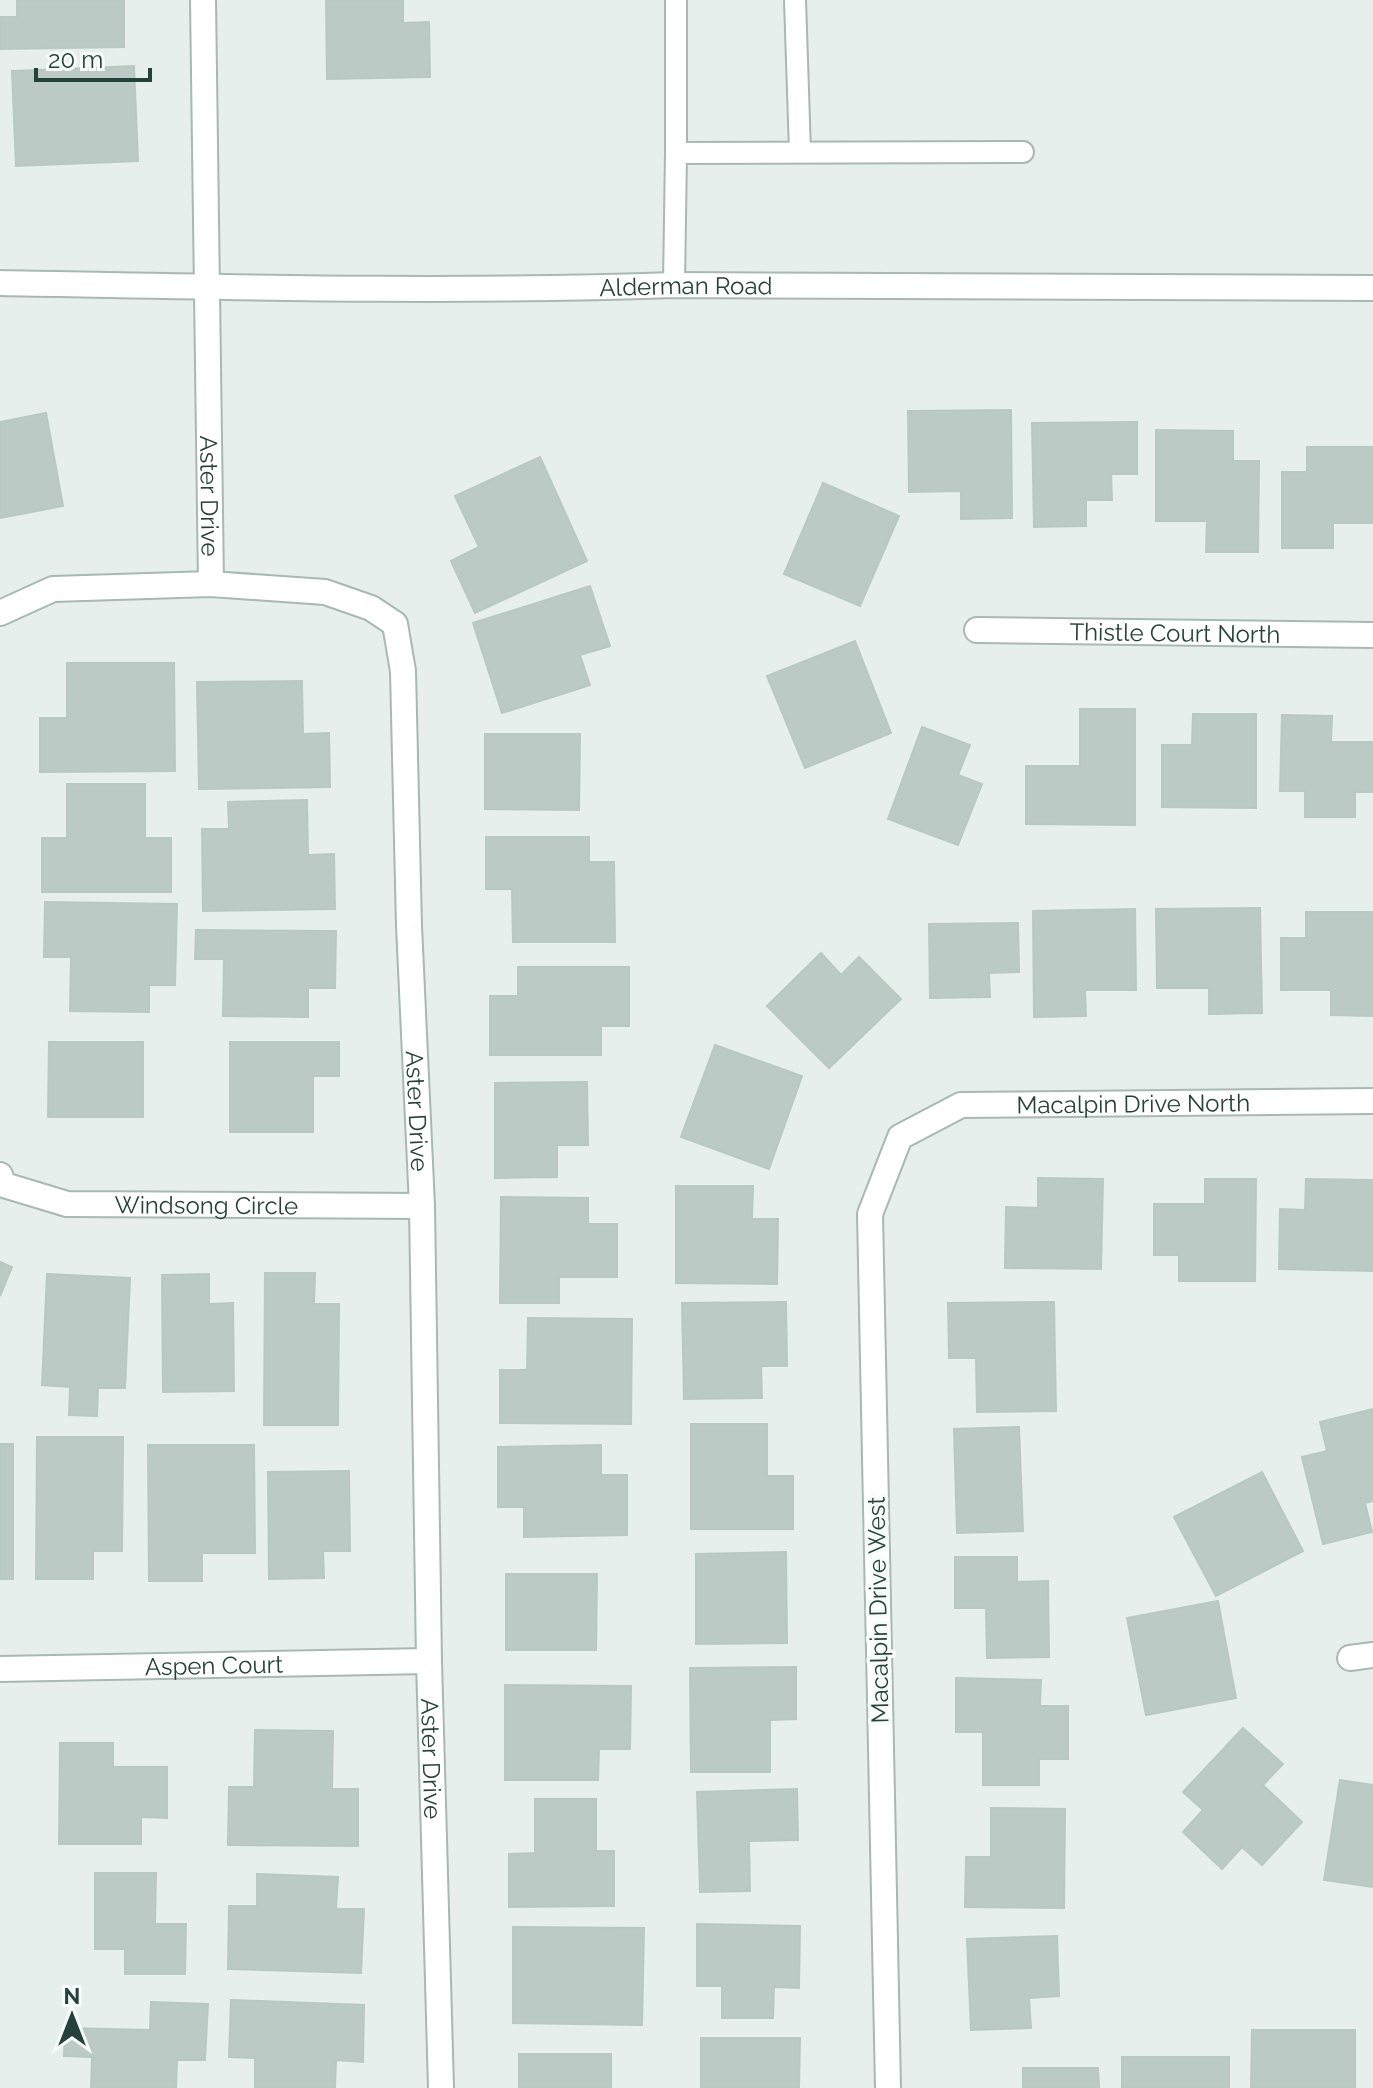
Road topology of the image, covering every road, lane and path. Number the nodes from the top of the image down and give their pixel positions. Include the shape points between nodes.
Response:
1 (203, 0) edge
2 (676, 0) edge
3 (795, 0) edge
4 (800, 152) junction
5 (1023, 152) dead end
6 (676, 153) junction
7 (0, 283) edge
8 (674, 285) junction
9 (208, 287) junction
10 (1373, 288) edge
11 (211, 584) junction
12 (0, 613) edge
13 (977, 630) dead end
14 (1373, 635) edge
15 (1373, 1101) edge
16 (900, 1137) joint
17 (0, 1175) edge
18 (422, 1206) junction
19 (429, 1661) junction
20 (0, 1669) edge
21 (441, 2088) edge
22 (888, 2088) edge

1 - 9 street, Aster Drive
2 - 6 lane
3 - 4 lane
4 - 5 lane
4 - 6 lane
6 - 8 lane
7 - 9 street, Alderman Road
8 - 9 street, Alderman Road
8 - 10 street, Alderman Road
9 - 11 street, Aster Drive
11 - 12 street via 53,589
11 - 18 street, Aster Drive via 325,592 371,608 395,624 403,671
13 - 14 street, Thistle Court North
15 - 16 street, Macalpin Drive North via 961,1105
16 - 22 street, Macalpin Drive West via 870,1214
17 - 18 street, Windsong Circle via 4,1185 67,1204
18 - 19 street, Aster Drive
19 - 20 street, Aspen Court
19 - 21 street, Aster Drive

